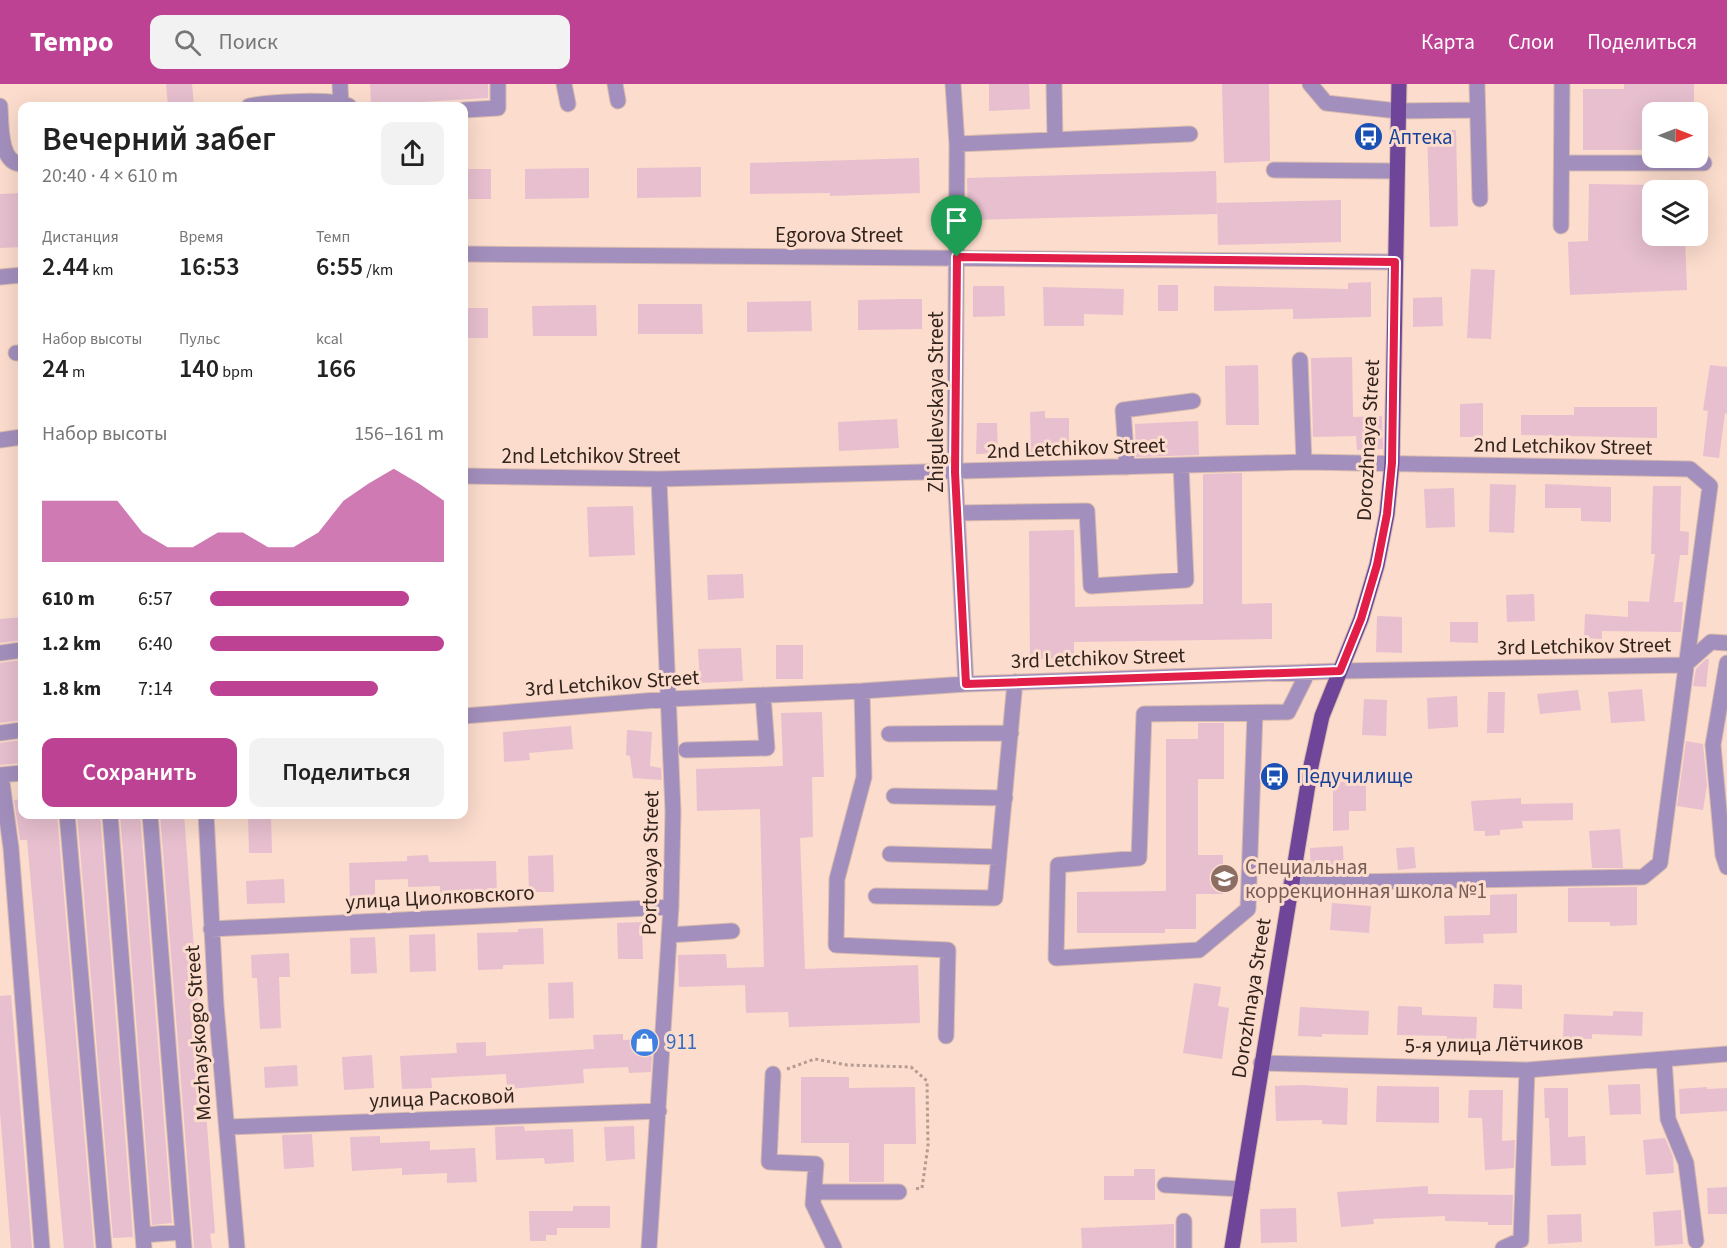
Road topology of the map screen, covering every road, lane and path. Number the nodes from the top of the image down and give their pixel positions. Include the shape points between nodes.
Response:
1 (339, 84) edge
2 (498, 84) edge
3 (564, 84) edge
4 (615, 84) edge
5 (953, 84) edge
6 (1054, 84) edge
7 (1310, 84) edge
8 (1399, 84) edge
9 (1477, 84) edge
10 (1562, 84) edge
11 (618, 101) dead end
12 (282, 102) edge
13 (298, 102) edge
14 (343, 102) edge
15 (568, 104) dead end
16 (0, 106) edge
17 (468, 110) edge
18 (1477, 110) junction
19 (1398, 111) junction
20 (1190, 135) dead end
21 (1055, 140) junction
22 (957, 144) junction
23 (1562, 163) junction
24 (1642, 163) edge
25 (18, 164) edge
26 (1274, 170) dead end
27 (1397, 171) junction
28 (1480, 199) dead end
29 (1561, 226) dead end
30 (468, 254) edge
31 (957, 257) junction
32 (1395, 262) junction
33 (18, 275) edge
34 (0, 277) edge
35 (1300, 360) dead end
36 (1193, 401) dead end
37 (18, 438) edge
38 (0, 440) edge
39 (1304, 462) junction
40 (1392, 463) junction
41 (1181, 466) junction
42 (1127, 467) junction
43 (955, 472) junction
44 (468, 476) edge
45 (660, 479) junction
46 (957, 513) junction
47 (1727, 643) edge
48 (18, 650) edge
49 (0, 652) edge
50 (1727, 663) edge
51 (1685, 665) junction
52 (1340, 671) junction
53 (1308, 672) junction
54 (1016, 682) junction
55 (966, 684) junction
56 (862, 691) junction
57 (763, 695) junction
58 (669, 699) junction
59 (1255, 713) junction
60 (468, 716) edge
61 (18, 731) edge
62 (0, 733) edge
63 (1011, 733) junction
64 (889, 734) dead end
65 (1720, 748) edge
66 (686, 750) dead end
67 (18, 773) edge
68 (0, 775) edge
69 (894, 796) dead end
70 (1005, 798) junction
71 (67, 819) edge
72 (110, 819) edge
73 (150, 819) edge
74 (206, 819) edge
75 (5, 849) edge
76 (890, 854) dead end
77 (999, 857) junction
78 (1727, 867) edge
79 (1291, 883) junction
80 (876, 896) dead end
81 (671, 907) junction
82 (212, 928) junction
83 (732, 931) dead end
84 (669, 935) junction
85 (946, 1036) dead end
86 (1727, 1054) edge
87 (1664, 1059) junction
88 (1262, 1063) junction
89 (1527, 1070) junction
90 (773, 1074) joint
91 (659, 1111) junction
92 (227, 1127) junction
93 (1165, 1185) dead end
94 (1242, 1189) junction
95 (814, 1192) junction
96 (899, 1192) joint
97 (1184, 1221) dead end
98 (182, 1232) junction
99 (1696, 1240) dead end
100 (144, 1241) edge
101 (42, 1248) edge
102 (104, 1248) edge
103 (184, 1248) edge
104 (237, 1248) edge
105 (649, 1248) edge
106 (834, 1248) edge
107 (1184, 1248) edge
108 (1232, 1248) edge
109 (1503, 1248) edge

1 - 14 street
2 - 17 street via 498,108
3 - 15 street
4 - 11 street
5 - 22 street, Zhigulevskaya Street
6 - 21 street
7 - 19 street via 1326,103
8 - 19 main road, Dorozhnaya Street
9 - 18 street
10 - 23 street
12 - 13 street
16 - 25 street via 2,150 5,159
18 - 19 street
18 - 28 street
19 - 27 main road, Dorozhnaya Street
20 - 21 street
21 - 22 street
22 - 31 street, Zhigulevskaya Street
23 - 24 street
23 - 29 street
26 - 27 street
27 - 32 main road, Dorozhnaya Street
30 - 31 street, Egorova Street
31 - 32 street, Egorova Street
31 - 43 street, Zhigulevskaya Street
32 - 40 main road, Dorozhnaya Street
33 - 34 street
35 - 39 street
36 - 42 street via 1123,410
37 - 38 street
39 - 40 street, 2nd Letchikov Street
39 - 41 street, 2nd Letchikov Street
40 - 51 street, 2nd Letchikov Street via 1689,469 1710,486
40 - 52 main road, Dorozhnaya Street via 1379,556 1361,619
41 - 42 street, 2nd Letchikov Street
41 - 46 street via 1186,580 1091,586 1087,511
42 - 43 street, 2nd Letchikov Street
43 - 45 street, 2nd Letchikov Street
43 - 46 street, Zhigulevskaya Street
44 - 45 street, 2nd Letchikov Street
45 - 58 street, Portovaya Street
46 - 55 street, Zhigulevskaya Street
47 - 51 street, 3rd Letchikov Street via 1711,642
48 - 49 street
50 - 65 street
51 - 52 street, 3rd Letchikov Street
51 - 79 street via 1660,863 1642,877
52 - 53 street, 3rd Letchikov Street
52 - 79 main road, Dorozhnaya Street via 1320,726
53 - 54 street, 3rd Letchikov Street
53 - 59 street via 1288,712
54 - 55 street, 3rd Letchikov Street
54 - 63 street
55 - 56 street, 3rd Letchikov Street
56 - 57 street, 3rd Letchikov Street
56 - 85 street via 864,777 837,879 836,945 948,950
57 - 58 street, 3rd Letchikov Street
57 - 66 street via 767,748
58 - 60 street, 3rd Letchikov Street
58 - 81 street, Portovaya Street via 674,812
59 - 59 street via 1144,714 1139,858 1058,865 1056,957 1199,950 1248,909
61 - 62 street
63 - 64 street
63 - 70 street
65 - 78 street via 1723,855
67 - 68 street
68 - 75 street
69 - 70 street
70 - 77 street
71 - 102 street
72 - 100 street
73 - 98 street
74 - 82 street, Mozhayskogo Street
75 - 101 street
76 - 77 street
77 - 80 street via 995,898
79 - 88 main road, Dorozhnaya Street
81 - 82 street, улица Циолковского
81 - 84 street, Portovaya Street
82 - 92 street, Mozhayskogo Street
83 - 84 street
84 - 91 street, Portovaya Street
86 - 87 street, 5-я улица Лётчиков
87 - 89 street, 5-я улица Лётчиков
87 - 99 street via 1668,1119 1686,1163
88 - 89 street, 5-я улица Лётчиков
88 - 94 main road, Dorozhnaya Street
89 - 109 street via 1521,1240
90 - 95 street via 769,1162 816,1164
90 - 96 path via 815,1059 847,1065 911,1067 927,1081 928,1146 922,1188
91 - 92 street, улица Расковой
91 - 105 street, Portovaya Street
92 - 104 street, Mozhayskogo Street
93 - 94 street
94 - 108 main road, Dorozhnaya Street
95 - 96 street
95 - 106 street via 813,1204
97 - 107 street
98 - 100 street
98 - 103 street

